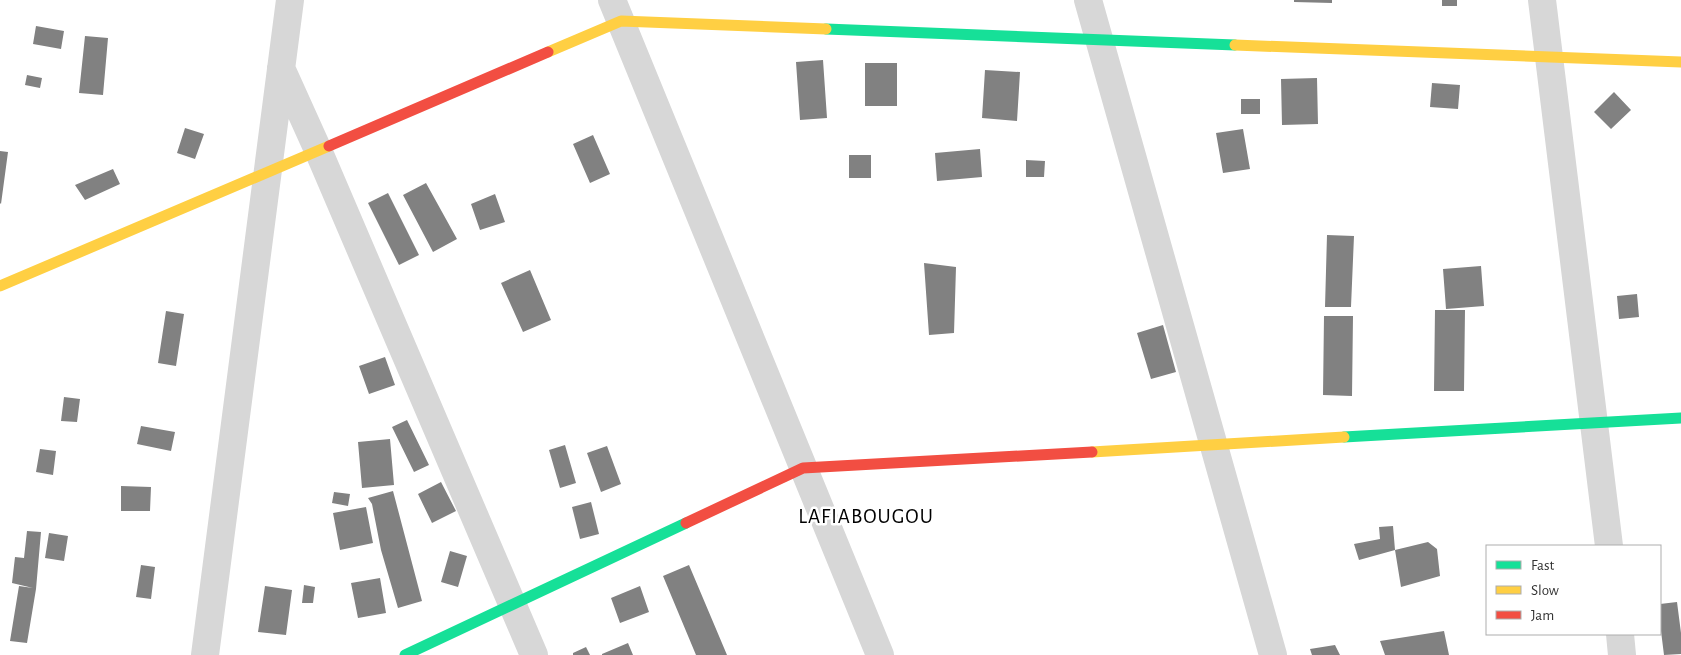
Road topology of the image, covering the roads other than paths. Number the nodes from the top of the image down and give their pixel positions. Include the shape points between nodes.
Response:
1 (290, 0) edge
2 (1088, 0) edge
3 (1542, 0) edge
4 (616, 10) edge
5 (1100, 40) junction
6 (1549, 58) junction
7 (1681, 62) edge
8 (281, 68) junction
9 (318, 150) junction
10 (267, 172) junction
11 (0, 286) edge
12 (1681, 418) edge
13 (1594, 423) junction
14 (1214, 444) junction
15 (803, 468) junction
16 (1609, 545) edge
17 (512, 604) junction
18 (1620, 635) edge
19 (205, 655) edge
20 (404, 655) edge
21 (534, 655) edge
22 (880, 655) edge
23 (1273, 655) edge
24 (1622, 655) edge

1 - 8 street
2 - 5 street
3 - 6 street
4 - 5 street
4 - 9 street
4 - 15 street
5 - 6 street
5 - 14 street
6 - 7 street
6 - 13 street
8 - 9 street
8 - 10 street
9 - 10 street
9 - 17 street
10 - 11 street
10 - 19 street
12 - 13 street
13 - 14 street
13 - 16 street
14 - 15 street
14 - 23 street
15 - 17 street
15 - 22 street
17 - 20 street
17 - 21 street
18 - 24 street

